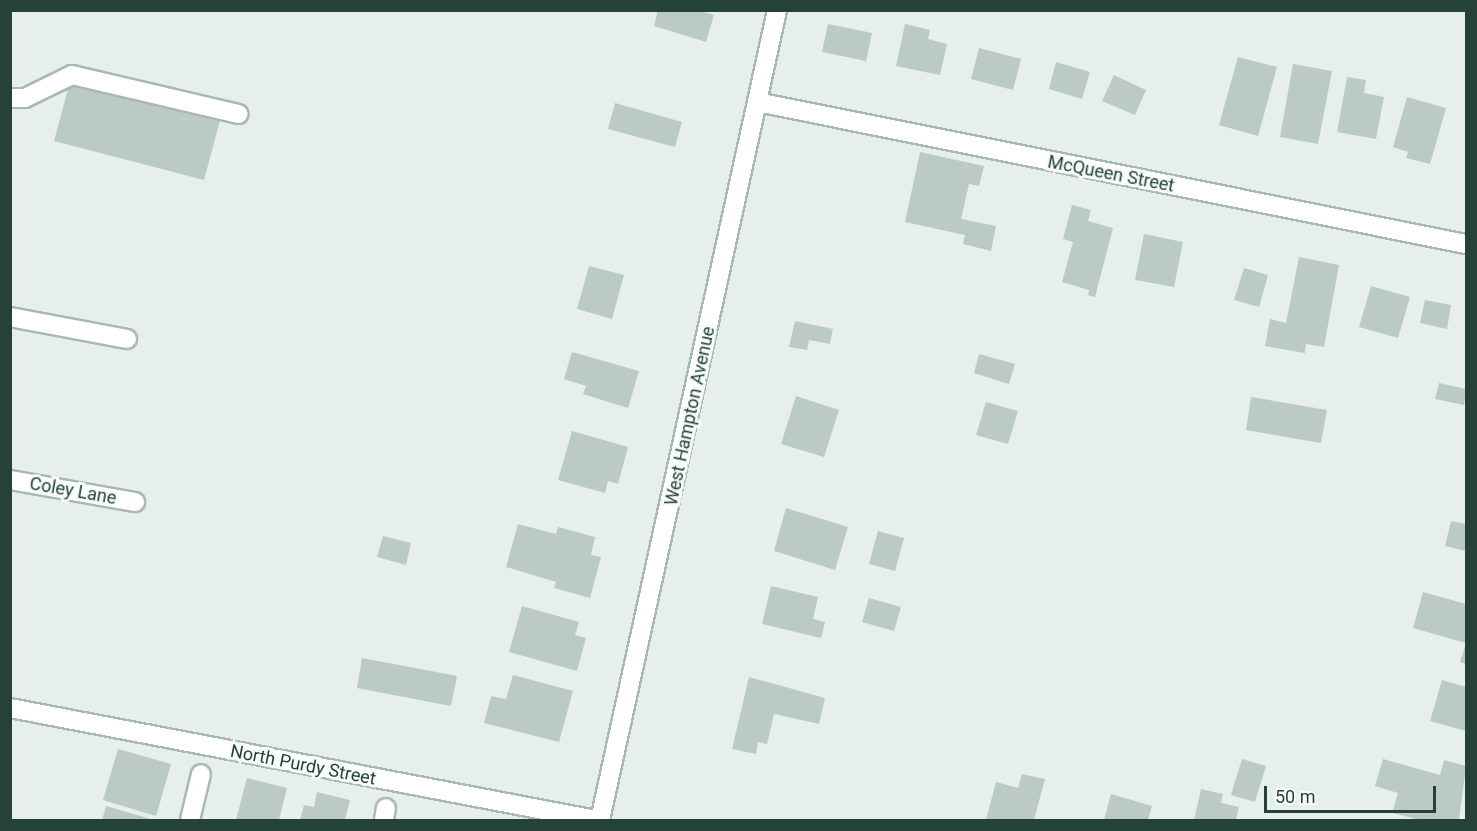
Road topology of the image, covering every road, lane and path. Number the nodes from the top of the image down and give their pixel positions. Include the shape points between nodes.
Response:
1 (777, 10) edge
2 (10, 98) edge
3 (757, 102) junction
4 (238, 114) dead end
5 (1467, 244) edge
6 (10, 316) edge
7 (127, 339) dead end
8 (10, 480) edge
9 (135, 502) dead end
10 (10, 708) edge
11 (201, 774) dead end
12 (190, 820) edge
13 (596, 820) edge
14 (600, 820) edge

1 - 3 street, West Hampton Avenue
2 - 4 street via 25,98 72,75
3 - 5 street, McQueen Street
3 - 14 street, West Hampton Avenue
6 - 7 street
8 - 9 street, Coley Lane
10 - 13 street, North Purdy Street
11 - 12 street

